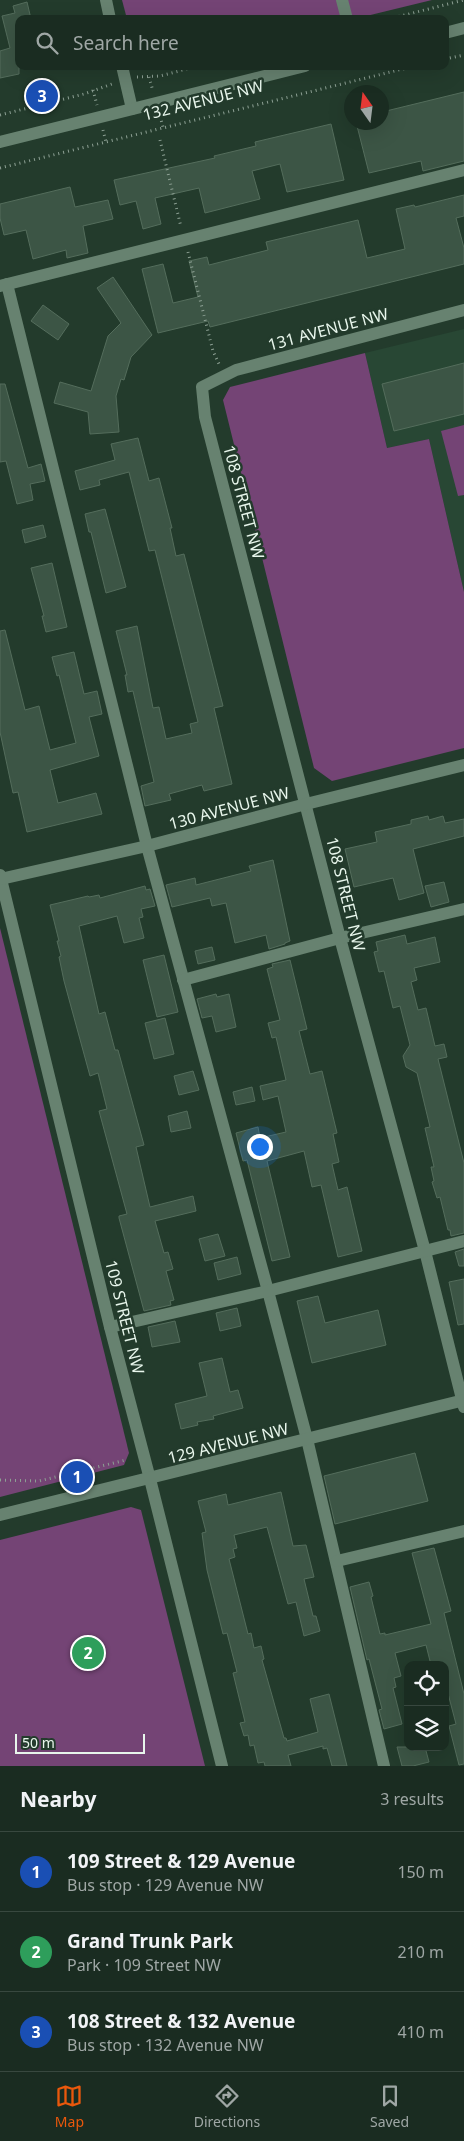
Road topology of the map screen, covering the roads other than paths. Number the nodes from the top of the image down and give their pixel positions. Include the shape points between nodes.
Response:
1 (106, 0) edge
2 (342, 0) edge
3 (109, 15) edge
4 (346, 15) edge
5 (464, 28) edge
6 (449, 32) edge
7 (123, 70) edge
8 (289, 70) edge
9 (132, 109) junction
10 (0, 142) edge
11 (464, 170) edge
12 (3, 285) edge
13 (464, 310) edge
14 (202, 387) joint
15 (464, 765) edge
16 (306, 804) junction
17 (147, 846) junction
18 (0, 877) edge
19 (464, 910) edge
20 (340, 938) junction
21 (183, 980) junction
22 (464, 1241) edge
23 (426, 1251) junction
24 (268, 1291) junction
25 (110, 1327) junction
26 (463, 1403) edge
27 (307, 1439) junction
28 (150, 1479) junction
29 (0, 1515) edge
30 (464, 1531) edge
31 (337, 1561) junction
32 (222, 1766) edge
33 (384, 1766) edge

1 - 3 street
2 - 4 street
5 - 6 street
7 - 9 street
8 - 9 street, 132 AVENUE NW
9 - 10 street, 132 AVENUE NW
11 - 12 street
12 - 17 street
13 - 14 street, 131 AVENUE NW via 236,370
14 - 16 street, 108 STREET NW via 205,417
15 - 16 street, 130 AVENUE NW
16 - 17 street, 130 AVENUE NW
16 - 20 street, 108 STREET NW
17 - 18 street, 130 AVENUE NW
17 - 21 street
18 - 25 street, 109 STREET NW
19 - 20 street
20 - 21 street
20 - 23 street, 108 STREET NW
21 - 24 street
22 - 23 street
23 - 24 street
23 - 26 street, 108 STREET NW
24 - 25 street
24 - 27 street
25 - 28 street, 109 STREET NW
26 - 27 street, 129 AVENUE NW
27 - 28 street, 129 AVENUE NW
27 - 31 street
28 - 29 street, 129 AVENUE NW
28 - 32 street, 109 STREET NW
30 - 31 street
31 - 33 street

